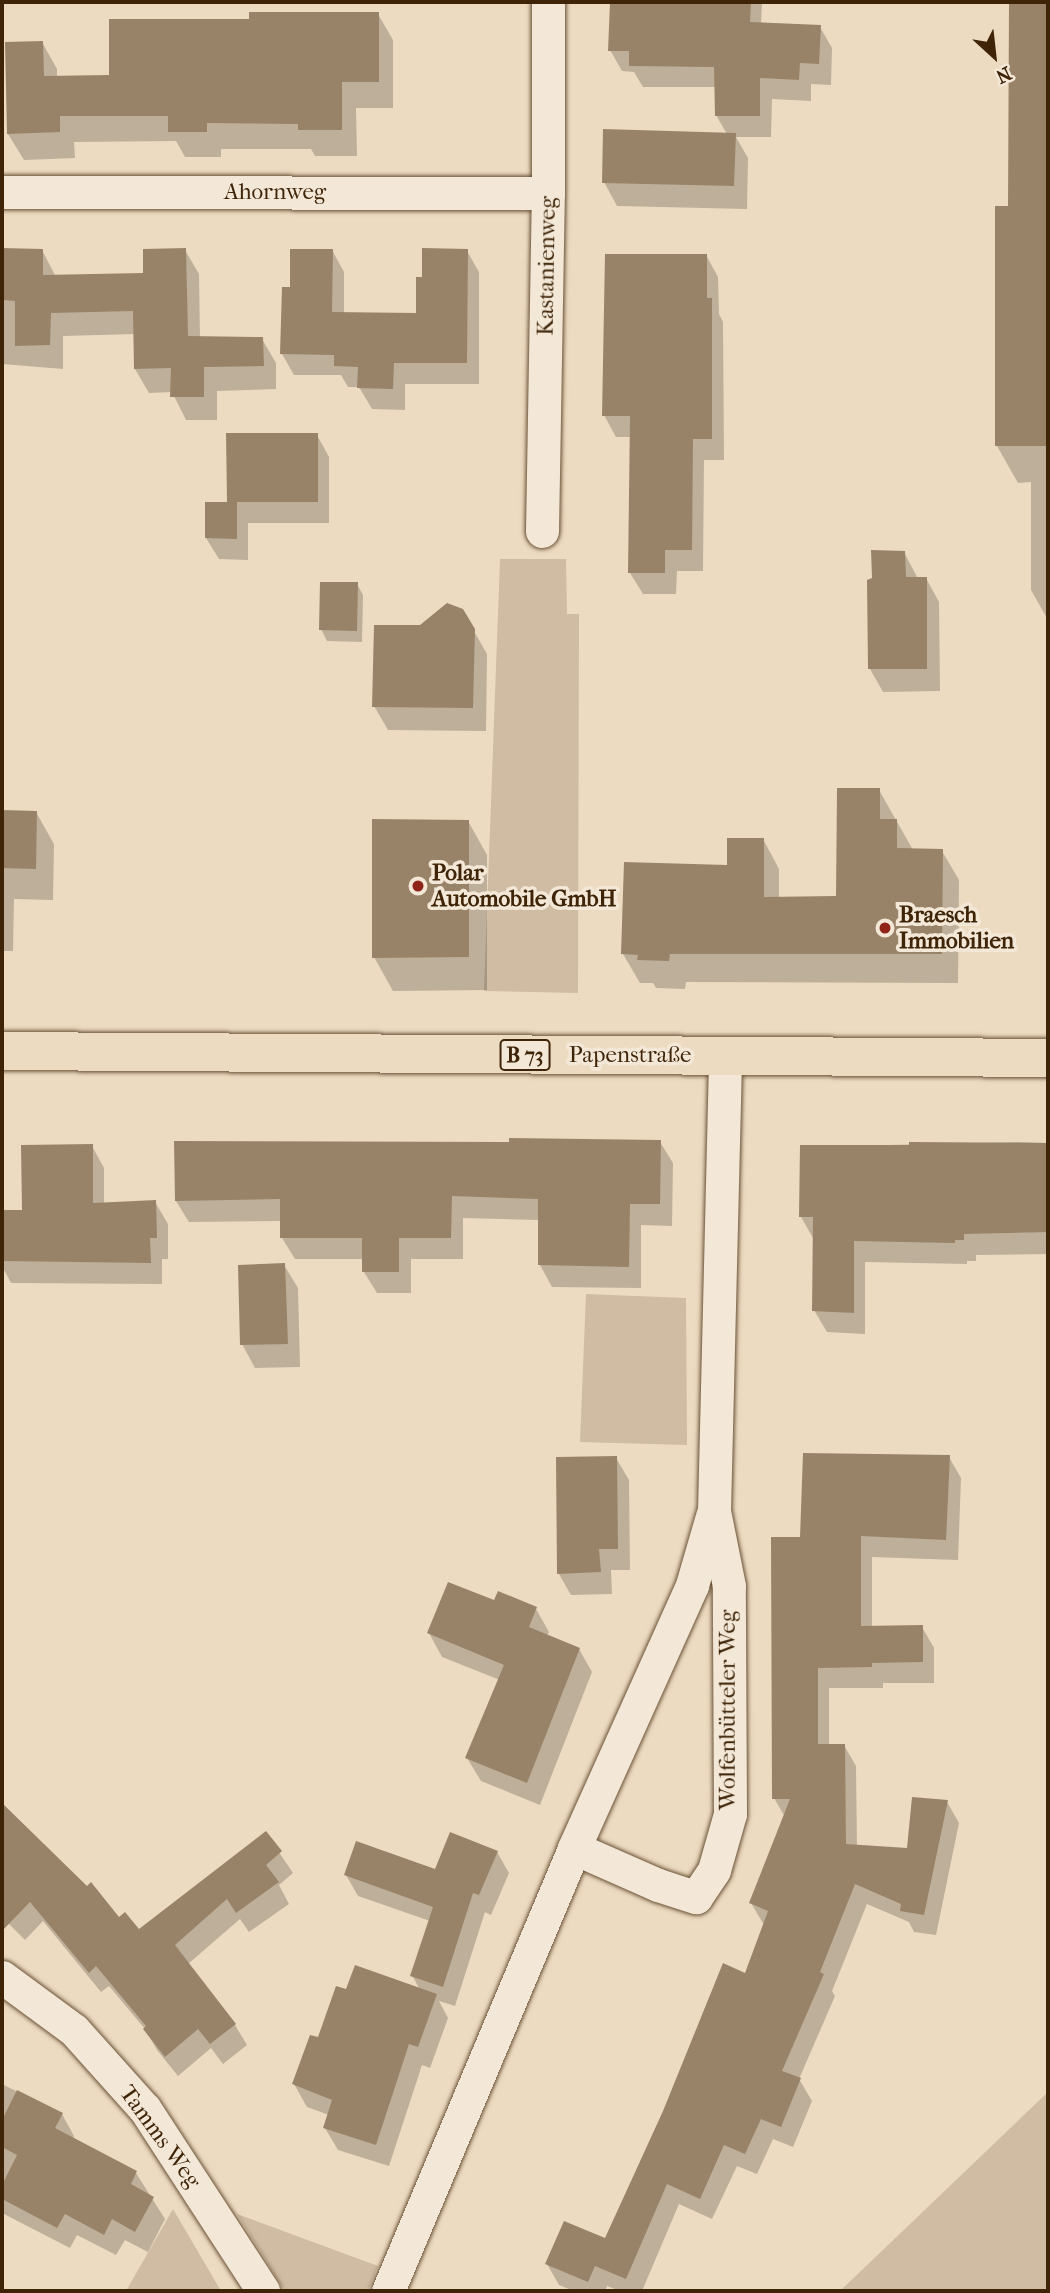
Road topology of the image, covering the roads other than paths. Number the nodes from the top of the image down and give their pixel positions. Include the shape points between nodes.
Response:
1 (548, 2) edge
2 (2, 192) edge
3 (548, 193) junction
4 (542, 531) dead end
5 (2, 1051) edge
6 (725, 1055) junction
7 (1048, 1058) edge
8 (714, 1511) junction
9 (574, 1848) junction
10 (2, 1977) edge
11 (263, 2291) edge
12 (388, 2291) edge

1 - 3 street, Kastanienweg
2 - 3 street, Ahornweg
3 - 4 street, Kastanienweg
5 - 6 main road, Papenstraße / B 73
6 - 7 main road, Papenstraße / B 73
6 - 8 street, Wolfenbütteler Weg
8 - 9 street, Wolfenbütteler Weg via 691,1585
8 - 9 street, Wolfenbütteler Weg via 729,1586 730,1801 714,1870 696,1897
9 - 12 street, Wolfenbütteler Weg
10 - 11 street, Tamms Weg via 74,2031 145,2109

